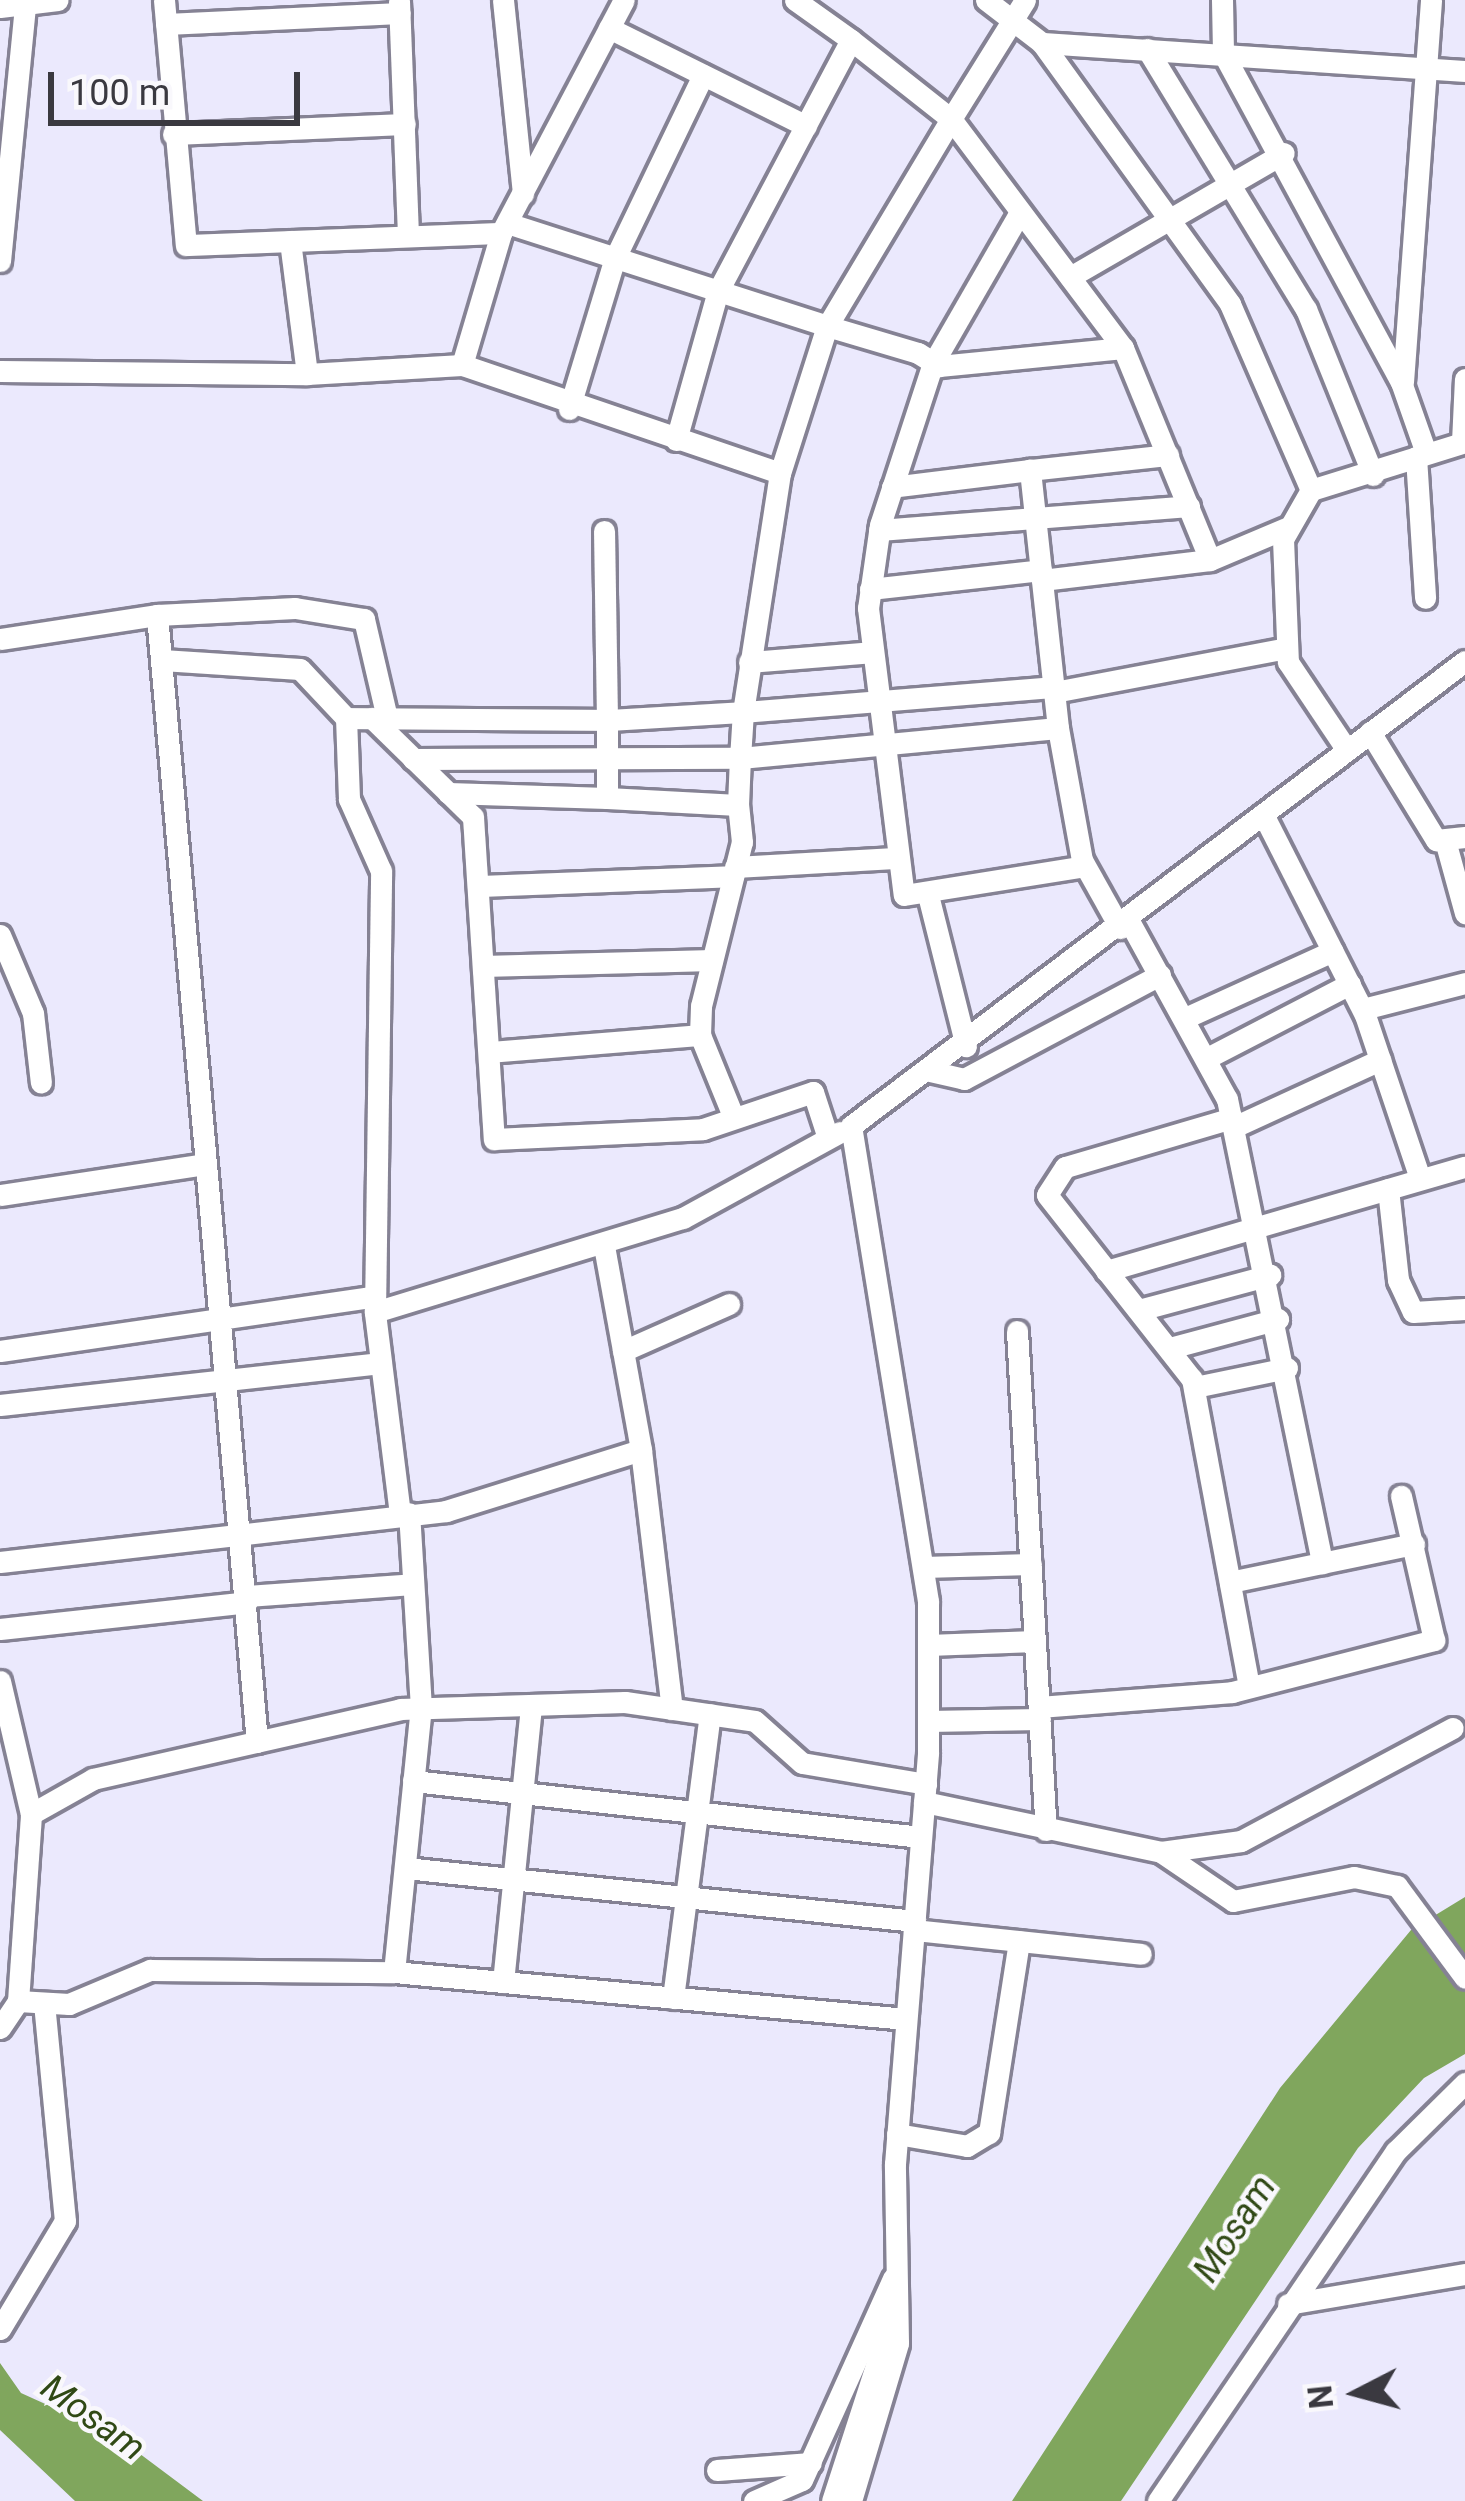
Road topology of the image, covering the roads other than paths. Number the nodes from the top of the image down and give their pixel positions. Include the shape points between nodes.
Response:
1 (58, 0) edge
2 (164, 0) edge
3 (503, 0) edge
4 (624, 0) edge
5 (795, 0) edge
6 (986, 0) edge
7 (1025, 0) edge
8 (1222, 0) edge
9 (1431, 0) edge
10 (25, 4) junction
11 (400, 6) edge
12 (0, 7) edge
13 (166, 24) junction
14 (1019, 25) junction
15 (609, 28) junction
16 (851, 40) junction
17 (1042, 43) junction
18 (1148, 49) junction
19 (1223, 53) junction
20 (1428, 70) junction
21 (1465, 71) edge
22 (703, 75) junction
23 (951, 119) junction
24 (405, 124) junction
25 (806, 126) junction
26 (173, 134) junction
27 (1283, 153) junction
28 (1232, 179) junction
29 (523, 195) junction
30 (1021, 212) junction
31 (1166, 214) junction
32 (504, 228) junction
33 (408, 230) junction
34 (290, 241) junction
35 (615, 258) junction
36 (0, 261) edge
37 (1070, 277) junction
38 (718, 291) junction
39 (827, 326) junction
40 (1124, 349) junction
41 (933, 363) junction
42 (462, 365) junction
43 (0, 371) edge
44 (307, 374) junction
45 (1465, 379) edge
46 (1402, 386) junction
47 (569, 409) junction
48 (676, 440) junction
49 (1464, 442) edge
50 (1168, 455) junction
51 (1421, 455) junction
52 (1030, 470) junction
53 (780, 472) junction
54 (1373, 476) junction
55 (892, 487) junction
56 (1311, 490) junction
57 (1189, 506) junction
58 (1036, 523) junction
59 (1286, 528) junction
60 (879, 530) junction
61 (604, 531) dead end
62 (1210, 560) junction
63 (1041, 575) junction
64 (870, 589) junction
65 (1425, 598) dead end
66 (157, 615) junction
67 (0, 639) edge
68 (1286, 648) junction
69 (873, 652) junction
70 (162, 660) junction
71 (1465, 661) edge
72 (749, 662) junction
73 (1456, 679) edge
74 (1054, 689) junction
75 (878, 704) junction
76 (743, 712) junction
77 (346, 718) junction
78 (380, 718) junction
79 (607, 720) junction
80 (1058, 728) junction
81 (1370, 732) junction
82 (884, 748) junction
83 (1347, 750) junction
84 (607, 754) junction
85 (740, 758) junction
86 (413, 759) junction
87 (448, 793) junction
88 (607, 798) junction
89 (738, 805) junction
90 (1263, 814) junction
91 (1456, 840) edge
92 (896, 858) junction
93 (1085, 866) junction
94 (734, 872) junction
95 (478, 886) junction
96 (928, 895) junction
97 (1465, 913) edge
98 (1125, 924) junction
99 (0, 934) edge
100 (1334, 951) junction
101 (712, 960) junction
102 (483, 966) junction
103 (1160, 975) junction
104 (1465, 983) edge
105 (1350, 984) junction
106 (1363, 1009) junction
107 (1185, 1018) junction
108 (700, 1035) junction
109 (966, 1046) junction
110 (489, 1052) junction
111 (1207, 1058) junction
112 (1380, 1060) junction
113 (930, 1071) junction
114 (41, 1083) dead end
115 (731, 1112) junction
116 (1233, 1123) junction
117 (851, 1126) junction
118 (828, 1138) junction
119 (206, 1165) junction
120 (1465, 1167) edge
121 (1420, 1178) junction
122 (1388, 1189) junction
123 (0, 1195) edge
124 (1262, 1230) junction
125 (604, 1246) junction
126 (1106, 1271) junction
127 (1270, 1275) junction
128 (375, 1304) junction
129 (729, 1304) dead end
130 (1139, 1310) junction
131 (1465, 1310) edge
132 (221, 1315) junction
133 (1278, 1319) junction
134 (1017, 1331) dead end
135 (1170, 1348) junction
136 (0, 1351) edge
137 (623, 1352) junction
138 (381, 1363) junction
139 (1287, 1368) junction
140 (227, 1378) junction
141 (1195, 1387) junction
142 (0, 1405) edge
143 (641, 1450) junction
144 (1401, 1496) dead end
145 (405, 1514) junction
146 (242, 1529) junction
147 (1414, 1544) junction
148 (0, 1562) edge
149 (1322, 1563) junction
150 (1031, 1564) junction
151 (923, 1567) junction
152 (1230, 1582) junction
153 (413, 1584) junction
154 (247, 1599) junction
155 (0, 1629) edge
156 (1035, 1641) junction
157 (928, 1645) junction
158 (0, 1681) edge
159 (1249, 1688) junction
160 (531, 1705) junction
161 (421, 1708) junction
162 (672, 1709) junction
163 (1040, 1713) junction
164 (710, 1714) junction
165 (928, 1721) junction
166 (1453, 1728) dead end
167 (256, 1742) junction
168 (413, 1781) junction
169 (520, 1793) junction
170 (925, 1793) junction
171 (697, 1812) junction
172 (31, 1814) junction
173 (1046, 1830) junction
174 (922, 1837) junction
175 (1161, 1852) junction
176 (404, 1868) junction
177 (511, 1879) junction
178 (11, 1891) edge
179 (686, 1897) junction
180 (914, 1926) junction
181 (1019, 1941) junction
182 (1142, 1954) dead end
183 (394, 1972) junction
184 (1465, 1978) edge
185 (503, 1982) junction
186 (673, 1998) junction
187 (18, 2001) junction
188 (44, 2003) junction
189 (906, 2019) junction
190 (0, 2029) edge
191 (1465, 2083) edge
192 (897, 2134) junction
193 (897, 2270) junction
194 (1465, 2274) edge
195 (897, 2303) junction
196 (1288, 2304) junction
197 (0, 2329) edge
198 (811, 2463) junction
199 (716, 2470) dead end
200 (754, 2501) edge
201 (832, 2501) edge
202 (851, 2501) edge
203 (1158, 2501) edge

1 - 10 street
2 - 13 street
3 - 29 street
4 - 15 street
5 - 16 street
6 - 14 street
7 - 14 street
8 - 19 street
9 - 20 street
10 - 12 street
10 - 36 street
11 - 13 street
11 - 24 street
13 - 26 street
14 - 17 street
14 - 23 street
15 - 22 street
15 - 29 street
16 - 23 street
16 - 25 street
17 - 18 street
17 - 31 street
18 - 19 street
18 - 28 street
19 - 20 street
19 - 27 street
20 - 21 street
20 - 46 street
22 - 25 street
22 - 35 street
23 - 30 street
23 - 39 street
24 - 26 street
24 - 33 street
25 - 38 street
26 - 34 street via 186,244
27 - 28 street
27 - 46 street
28 - 31 street
28 - 54 street via 1312,320
29 - 32 street
30 - 37 street
30 - 41 street
31 - 37 street
31 - 56 street via 1231,304
32 - 33 street
32 - 35 street
32 - 42 street
33 - 34 street
34 - 44 street
35 - 38 street
35 - 47 street
37 - 40 street
38 - 39 street
38 - 48 street
39 - 41 street
39 - 53 street
40 - 41 street
40 - 50 street
41 - 55 street
42 - 44 street
42 - 47 street
43 - 44 street
45 - 49 street
46 - 51 street
47 - 48 street
48 - 53 street
49 - 51 street
50 - 52 street
50 - 57 street
51 - 54 street
51 - 65 street
52 - 55 street
52 - 58 street
53 - 72 street
54 - 56 street
55 - 60 street
56 - 59 street
57 - 58 street
57 - 62 street
58 - 60 street
58 - 63 street
59 - 62 street
59 - 68 street
60 - 64 street
61 - 79 street
62 - 63 street
63 - 64 street
63 - 74 street
64 - 69 street
66 - 67 street
66 - 70 street
66 - 78 street via 296,608 364,619
68 - 74 street
68 - 83 street
69 - 72 street
69 - 75 street
70 - 77 street via 300,668
70 - 119 street
71 - 73 street
72 - 76 street
73 - 81 street
74 - 75 street
74 - 80 street
75 - 76 street
75 - 82 street
76 - 79 street
76 - 85 street
77 - 78 street
77 - 128 street via 349,799 381,871
78 - 79 street
78 - 86 street
79 - 84 street
80 - 82 street
80 - 93 street
81 - 83 street
81 - 91 street
82 - 85 street
82 - 92 street
83 - 90 street
84 - 85 street
84 - 86 street
84 - 88 street
85 - 89 street
86 - 87 street
87 - 88 street
87 - 95 street via 473,817
88 - 89 street
89 - 94 street
90 - 98 street
90 - 100 street
91 - 97 street
92 - 94 street
92 - 96 street via 904,895
93 - 96 street
93 - 98 street
94 - 95 street
94 - 101 street
95 - 102 street
96 - 109 street
98 - 103 street
98 - 109 street
99 - 114 street via 33,1013
100 - 105 street
100 - 107 street
101 - 102 street
101 - 108 street
102 - 110 street
103 - 107 street
103 - 113 street via 964,1079
104 - 106 street
105 - 106 street
105 - 111 street
106 - 112 street
107 - 111 street
108 - 110 street
108 - 115 street
109 - 113 street
110 - 115 street via 494,1138 703,1129
111 - 116 street
112 - 116 street
112 - 121 street
113 - 117 street
115 - 118 street via 813,1092
116 - 124 street
116 - 126 street via 1054,1172 1053,1207
117 - 118 street
117 - 151 street
118 - 125 street via 683,1218
119 - 123 street
119 - 132 street
120 - 121 street
121 - 122 street
122 - 124 street
122 - 131 street via 1398,1280 1414,1312
124 - 126 street
124 - 127 street
125 - 128 street
125 - 137 street
126 - 130 street
127 - 130 street
127 - 133 street
128 - 132 street
128 - 138 street
129 - 137 street
130 - 135 street
132 - 136 street
132 - 140 street
133 - 135 street
133 - 139 street
134 - 150 street
135 - 141 street
137 - 143 street
138 - 140 street
138 - 145 street
139 - 141 street
139 - 149 street
140 - 142 street
140 - 146 street
141 - 152 street
143 - 145 street
143 - 162 street
144 - 147 street
145 - 146 street
145 - 153 street
146 - 148 street
146 - 154 street
147 - 149 street
147 - 159 street via 1436,1639
149 - 152 street
150 - 151 street
150 - 156 street
151 - 157 street
152 - 159 street
153 - 154 street
153 - 161 street
154 - 155 street
154 - 167 street
156 - 157 street
156 - 163 street
157 - 165 street
158 - 172 street
159 - 163 street
160 - 161 street
160 - 162 street
160 - 169 street
161 - 167 street
161 - 168 street
162 - 164 street
163 - 165 street
163 - 173 street
164 - 170 street via 755,1720 802,1763
164 - 171 street
165 - 170 street
166 - 175 street via 1241,1841
167 - 172 street via 93,1779
168 - 169 street
168 - 176 street
169 - 171 street
169 - 177 street
170 - 173 street
170 - 174 street
171 - 174 street
171 - 179 street
172 - 178 street
173 - 175 street
174 - 180 street
175 - 184 street via 1233,1901 1354,1877 1405,1892
176 - 177 street
176 - 183 street
177 - 179 street
177 - 185 street
178 - 187 street
179 - 180 street
179 - 186 street
180 - 181 street
180 - 189 street
181 - 182 street
181 - 192 street via 989,2134 967,2146
183 - 185 street
183 - 188 street via 150,1970 69,2004
185 - 186 street
186 - 189 street
187 - 188 street
187 - 190 street
188 - 197 street via 63,2228
189 - 192 street
191 - 196 street via 1396,2150
192 - 193 street
193 - 195 street
193 - 198 street
194 - 196 street
195 - 201 street
195 - 202 street via 898,2343
196 - 203 street
198 - 199 street
198 - 200 street via 797,2486

